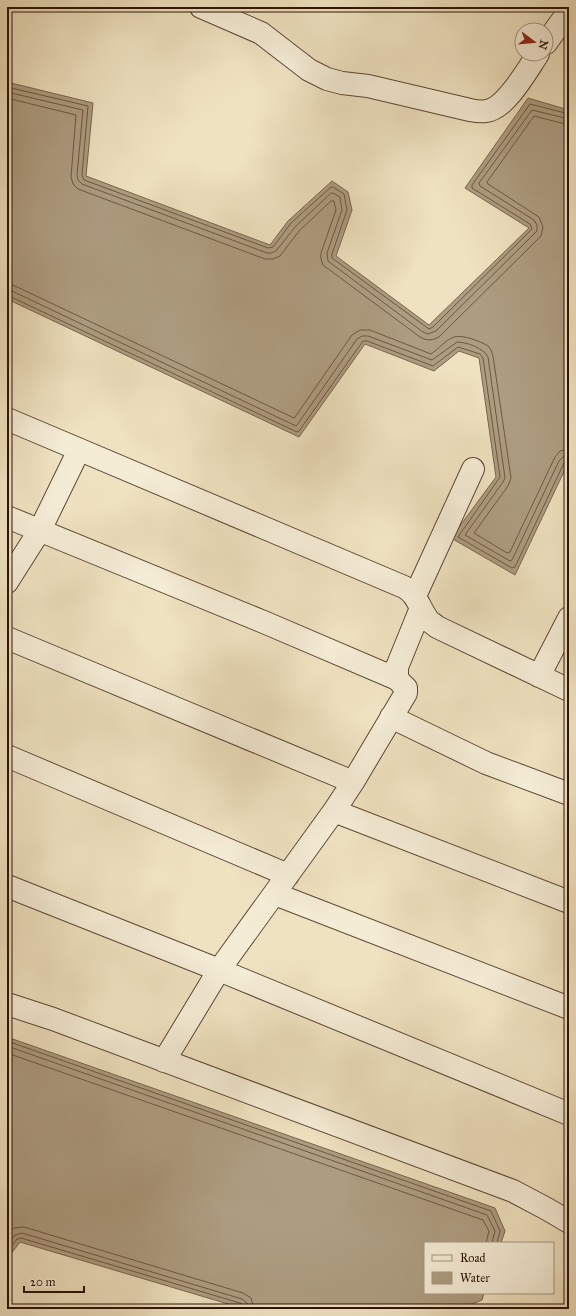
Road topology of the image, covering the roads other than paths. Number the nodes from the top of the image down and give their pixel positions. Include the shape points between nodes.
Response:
1 (201, 7) edge
2 (569, 11) edge
3 (554, 32) edge
4 (532, 62) edge
5 (7, 419) edge
6 (80, 450) junction
7 (473, 469) dead end
8 (7, 517) edge
9 (40, 530) junction
10 (7, 582) edge
11 (418, 602) junction
12 (569, 618) edge
13 (7, 638) edge
14 (539, 676) junction
15 (397, 679) junction
16 (569, 690) edge
17 (391, 717) junction
18 (7, 756) edge
19 (354, 782) junction
20 (569, 794) edge
21 (334, 811) junction
22 (288, 875) junction
23 (7, 886) edge
24 (275, 894) junction
25 (569, 902) edge
26 (219, 970) junction
27 (7, 1004) edge
28 (569, 1008) edge
29 (164, 1060) junction
30 (569, 1114) edge
31 (569, 1222) edge

1 - 4 street via 262,33 309,70 328,79 470,110 486,111 497,107 507,98
2 - 3 street
5 - 6 street
6 - 9 street
6 - 11 street via 404,587 410,590
7 - 11 street
8 - 9 street
9 - 10 street
9 - 15 street
11 - 14 street via 427,619 437,627
11 - 15 street via 397,667
12 - 14 street
13 - 19 street
14 - 16 street
15 - 17 street via 406,688 406,693
17 - 19 street
17 - 20 street via 493,766
18 - 22 street
19 - 21 street
21 - 22 street
21 - 25 street
22 - 24 street
23 - 26 street
24 - 26 street
24 - 28 street
26 - 29 street
26 - 30 street
27 - 29 street
29 - 31 street via 512,1191

